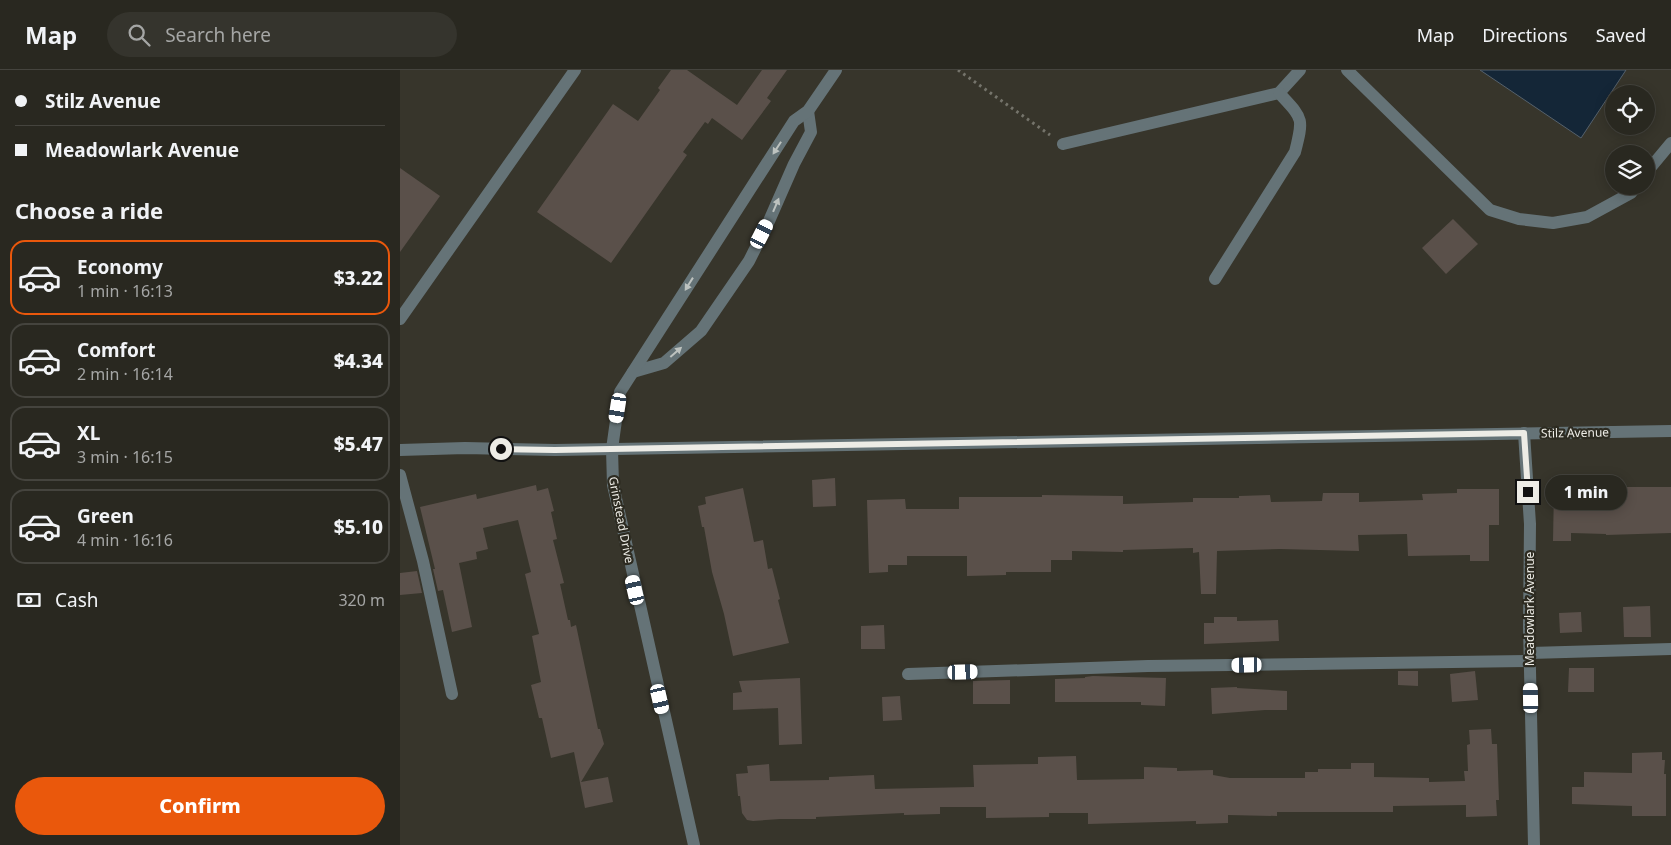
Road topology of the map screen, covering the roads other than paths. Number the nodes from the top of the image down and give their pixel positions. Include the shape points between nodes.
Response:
1 (576, 70) edge
2 (836, 70) edge
3 (1300, 70) edge
4 (1347, 70) edge
5 (1279, 93) junction
6 (808, 111) junction
7 (1671, 143) edge
8 (1063, 144) road end
9 (1655, 162) edge
10 (1627, 195) edge
11 (1215, 279) dead end
12 (400, 319) edge
13 (633, 372) junction
14 (1671, 431) edge
15 (1524, 433) junction
16 (612, 449) junction
17 (400, 450) edge
18 (400, 475) edge
19 (1671, 649) edge
20 (1530, 657) junction
21 (908, 674) dead end
22 (452, 694) dead end
23 (694, 845) edge
24 (1534, 845) edge

1 - 12 street
2 - 6 street, Grinstead Drive
3 - 5 street
4 - 10 street via 1490,210 1518,219 1553,223 1587,218
5 - 8 street
5 - 11 street via 1299,115 1301,129 1295,152
6 -> 13 street, Grinstead Drive via 794,121
13 -> 6 street via 664,363 701,331 749,261 811,132
7 - 9 street
13 - 16 street, Grinstead Drive via 620,392
14 - 15 street, Stilz Avenue
15 - 16 street, Stilz Avenue
15 - 20 street, Meadowlark Avenue via 1530,524
16 - 17 street, Stilz Avenue
16 - 23 street, Grinstead Drive via 613,485 620,521
18 - 22 street via 423,561
19 - 20 street
20 - 21 street
20 - 24 street, Meadowlark Avenue

